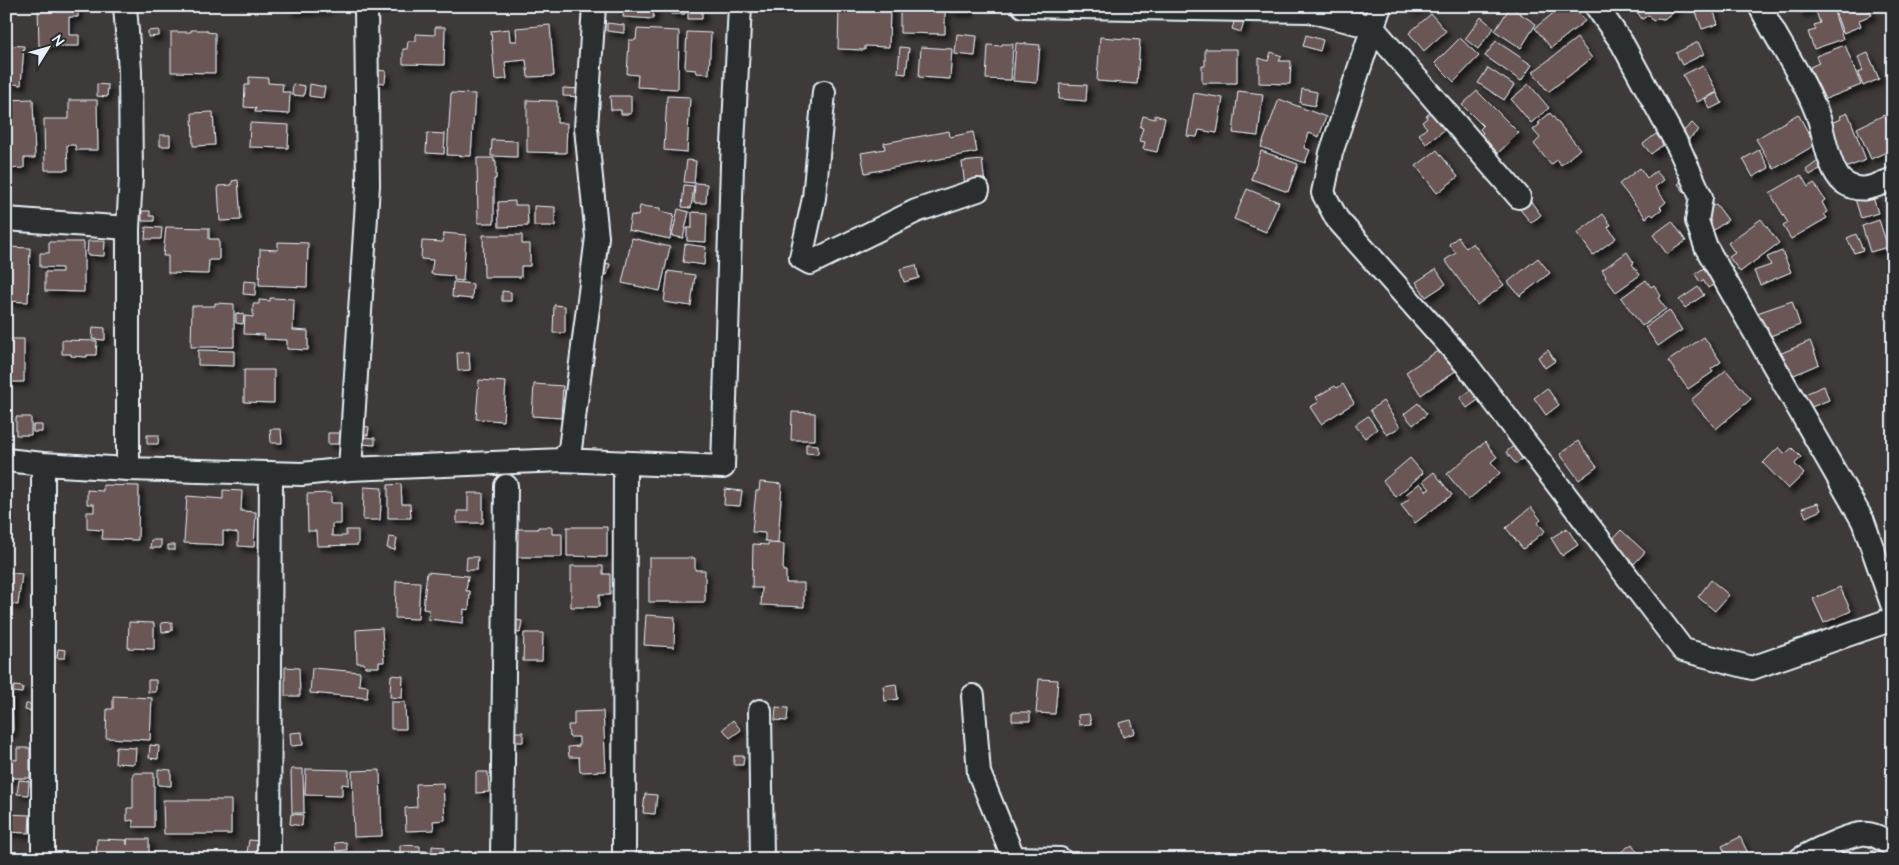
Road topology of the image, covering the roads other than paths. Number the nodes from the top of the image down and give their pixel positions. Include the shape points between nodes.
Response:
1 (125, 6) edge
2 (366, 6) edge
3 (594, 6) edge
4 (740, 6) edge
5 (1023, 6) edge
6 (1380, 6) edge
7 (1596, 6) edge
8 (1760, 6) edge
9 (1372, 27) junction
10 (824, 92) dead end
11 (1893, 179) edge
12 (978, 190) dead end
13 (1519, 196) dead end
14 (6, 219) edge
15 (128, 228) junction
16 (6, 460) edge
17 (562, 460) junction
18 (625, 463) junction
19 (43, 464) junction
20 (128, 469) junction
21 (350, 469) junction
22 (271, 473) junction
23 (506, 486) dead end
24 (1893, 607) edge
25 (1893, 619) edge
26 (973, 696) dead end
27 (760, 711) dead end
28 (1893, 846) edge
29 (1014, 858) edge
30 (43, 859) edge
31 (269, 859) edge
32 (502, 859) edge
33 (624, 859) edge
34 (762, 859) edge
35 (1060, 859) edge
36 (1800, 859) edge

1 - 15 street via 130,80
2 - 21 street via 368,185
3 - 17 street via 586,128 597,237 570,449
4 - 18 street via 723,467
5 - 9 street via 1309,12
6 - 9 street
7 - 24 street via 1622,43 1679,148 1700,197 1697,221 1706,247 1863,521
8 - 11 street via 1806,90 1819,120 1830,160 1841,181 1857,189
9 - 13 street
9 - 25 street via 1331,153 1323,193 1337,219 1466,364 1683,650 1752,668
10 - 12 street via 814,198 801,258 810,263 916,211
14 - 15 street
15 - 20 street
16 - 19 street
17 - 18 street
17 - 21 street
18 - 33 street
19 - 20 street
19 - 30 street
20 - 22 street
21 - 22 street via 302,474
22 - 31 street
23 - 32 street
26 - 29 street via 979,773
27 - 34 street
28 - 36 street via 1879,837 1862,833 1814,850
29 - 35 street

